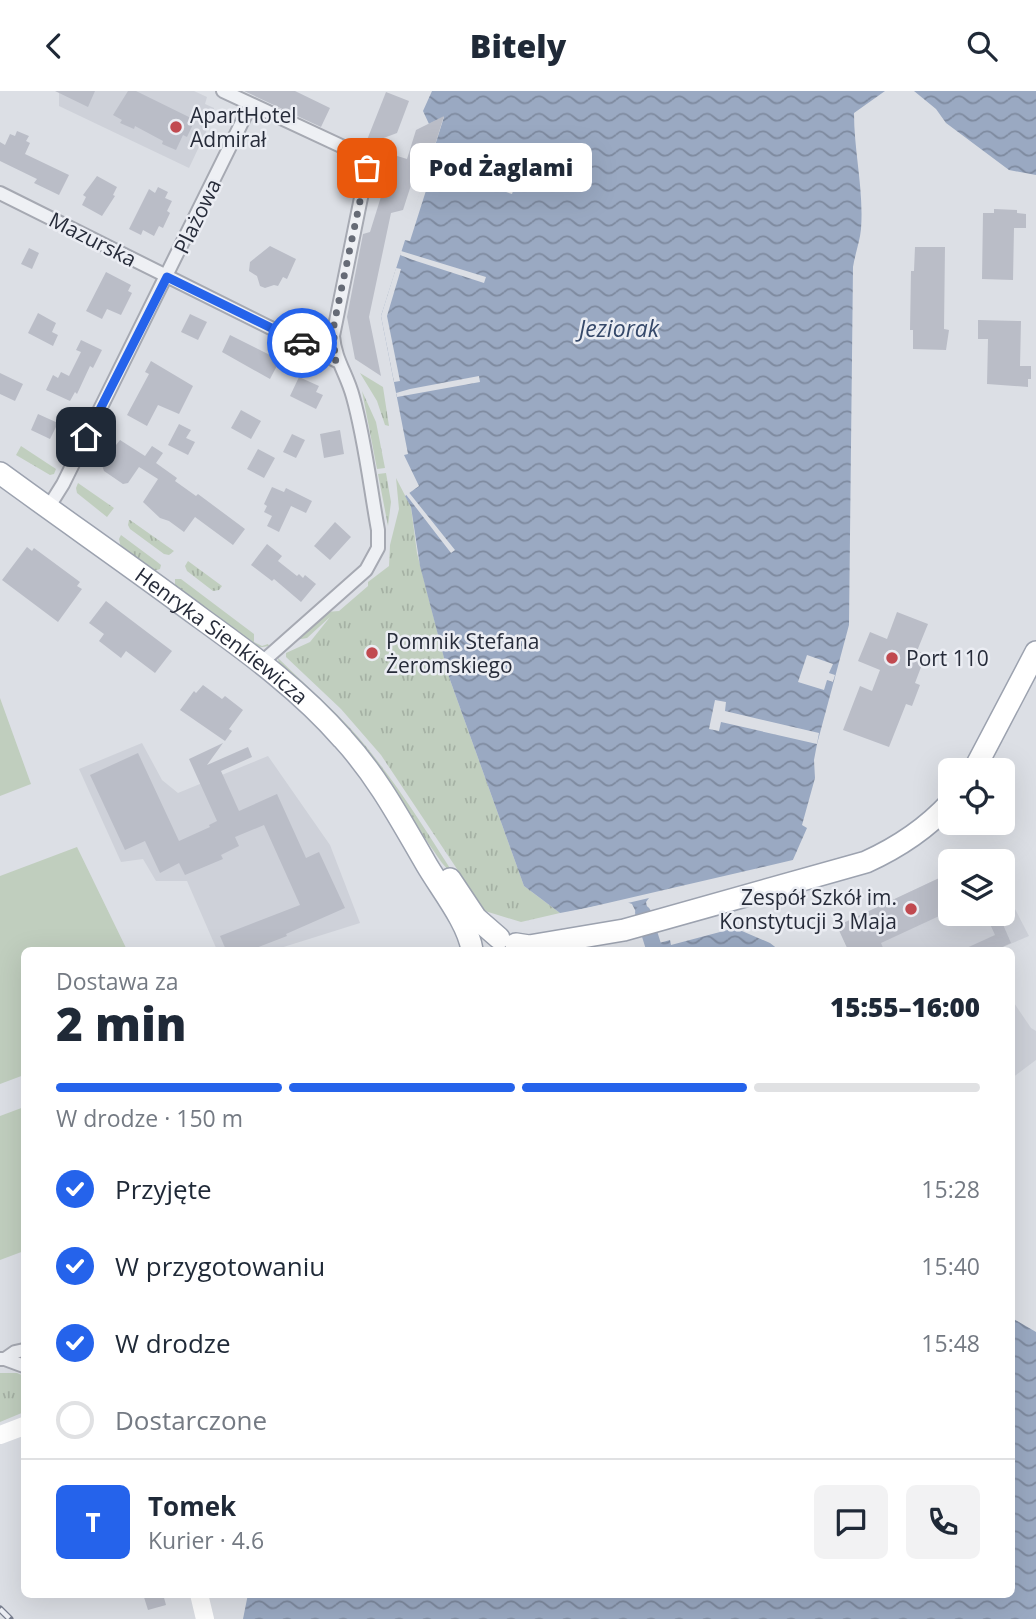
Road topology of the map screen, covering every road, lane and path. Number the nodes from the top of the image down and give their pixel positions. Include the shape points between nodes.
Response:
1 (223, 91) edge
2 (248, 110) dead end
3 (0, 193) edge
4 (167, 277) junction
5 (337, 361) junction
6 (0, 473) edge
7 (48, 508) junction
8 (1036, 652) edge
9 (261, 663) junction
10 (980, 758) edge
11 (938, 816) edge
12 (410, 832) junction
13 (624, 930) junction
14 (512, 944) edge
15 (473, 947) edge
16 (478, 947) edge
17 (582, 947) edge
18 (21, 1351) edge
19 (2, 1359) edge
20 (21, 1365) edge
21 (21, 1427) edge
22 (0, 1435) edge
23 (200, 1598) edge
24 (205, 1619) edge

1 - 5 street via 354,152 367,168 334,324
2 - 4 street, Plażowa
3 - 4 street, Mazurska
4 - 5 street, Mazurska
4 - 7 street, Plażowa
5 - 9 street via 355,406 378,548 366,570
6 - 7 main road, Henryka Sienkiewicza
7 - 9 main road, Henryka Sienkiewicza
8 - 10 main road
9 - 12 main road, Henryka Sienkiewicza via 344,739
11 - 13 main road via 911,838 866,862
12 - 14 main road, Henryka Sienkiewicza via 476,918
12 - 15 main road, Henryka Sienkiewicza
13 - 14 main road via 530,946
13 - 17 main road
14 - 16 main road via 488,940
18 - 19 street
19 - 20 street
21 - 22 street
23 - 24 street

